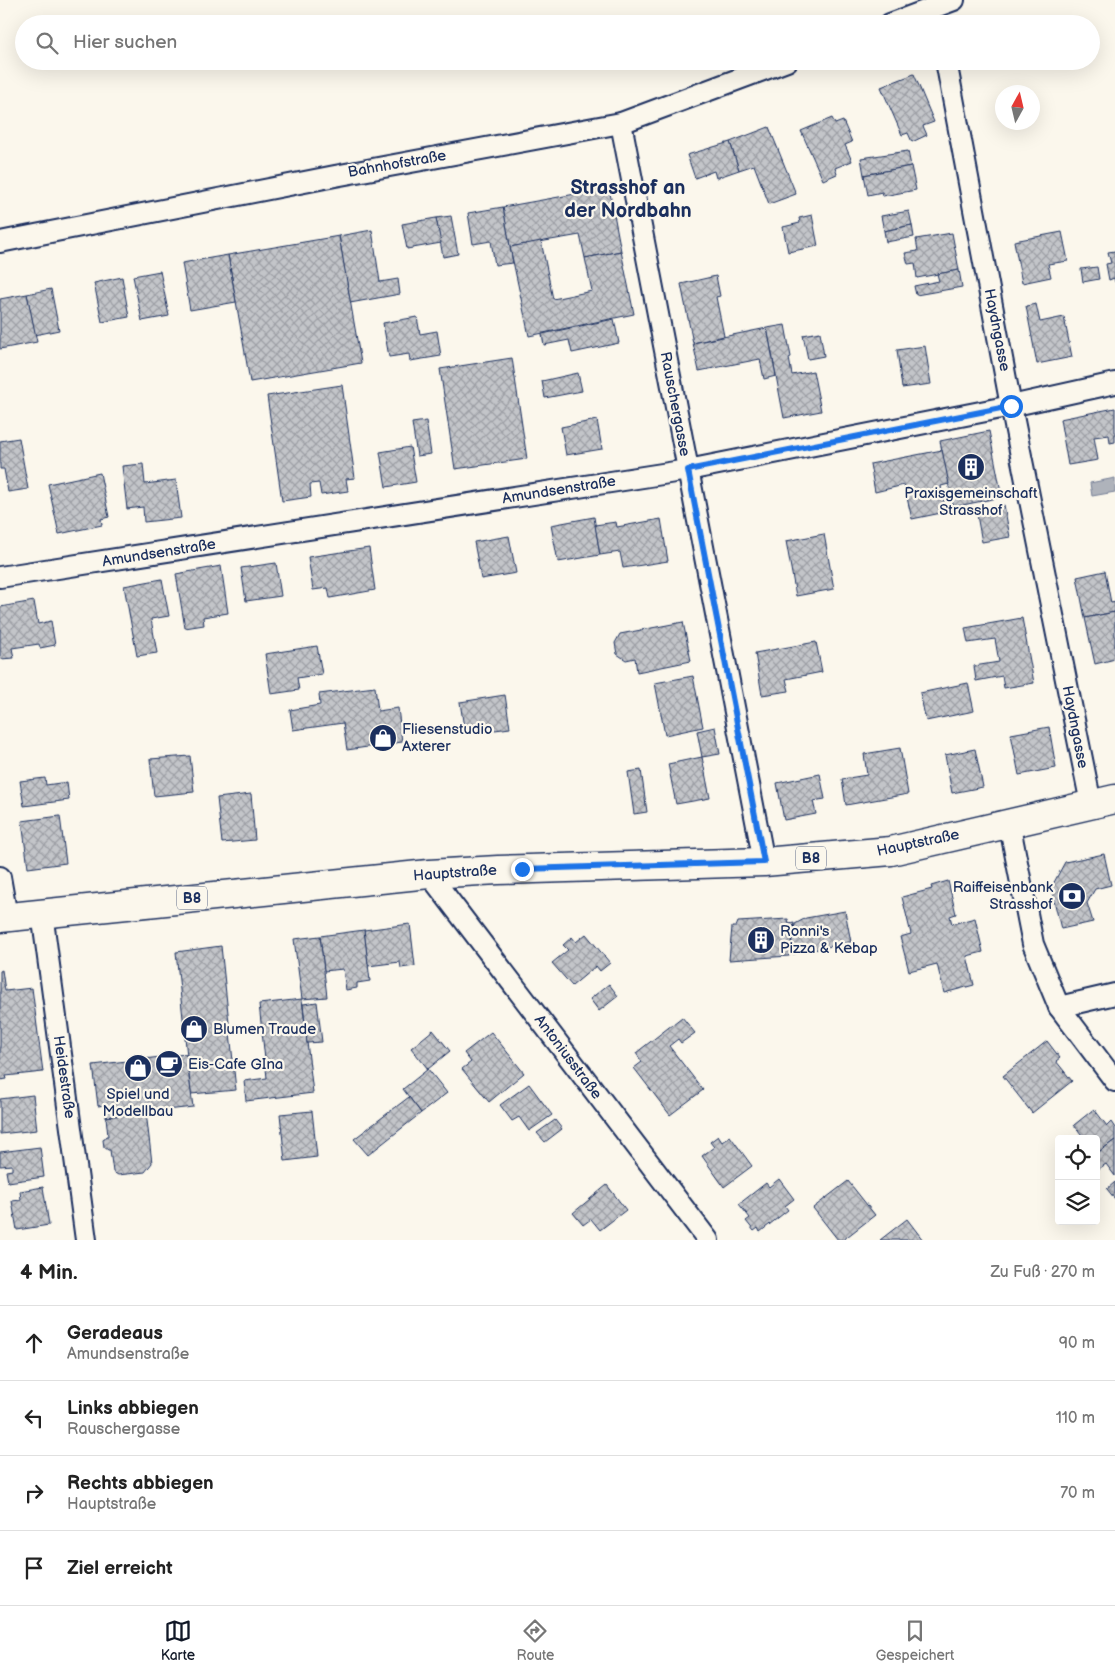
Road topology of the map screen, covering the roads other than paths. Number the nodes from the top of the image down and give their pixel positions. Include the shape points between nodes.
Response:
1 (942, 10) edge
2 (923, 15) edge
3 (764, 70) edge
4 (948, 70) edge
5 (620, 123) junction
6 (0, 242) edge
7 (1115, 383) edge
8 (1011, 406) junction
9 (688, 470) junction
10 (0, 577) edge
11 (1103, 801) edge
12 (1010, 822) junction
13 (764, 862) junction
14 (429, 874) junction
15 (0, 876) edge
16 (42, 913) junction
17 (4, 918) edge
18 (1115, 994) edge
19 (1059, 1007) junction
20 (1115, 1081) edge
21 (86, 1240) edge
22 (708, 1240) edge

1 - 2 street
3 - 5 street, Bahnhofstraße
4 - 8 street, Haydngasse
5 - 6 street, Bahnhofstraße
5 - 9 street, Rauschergasse
7 - 8 street, Amundsenstraße
8 - 9 street, Amundsenstraße
8 - 11 street, Haydngasse
9 - 10 street, Amundsenstraße
9 - 13 street, Rauschergasse
11 - 12 main road, Hauptstraße / B8
12 - 13 main road, Hauptstraße / B8 via 891,851
12 - 19 street via 1033,944
13 - 14 main road, Hauptstraße / B8
14 - 16 main road, Hauptstraße / B8
14 - 22 street, Antoniusstraße
15 - 17 street
16 - 17 main road, Hauptstraße / B8
16 - 21 street, Heidestraße
18 - 19 street
19 - 20 street

